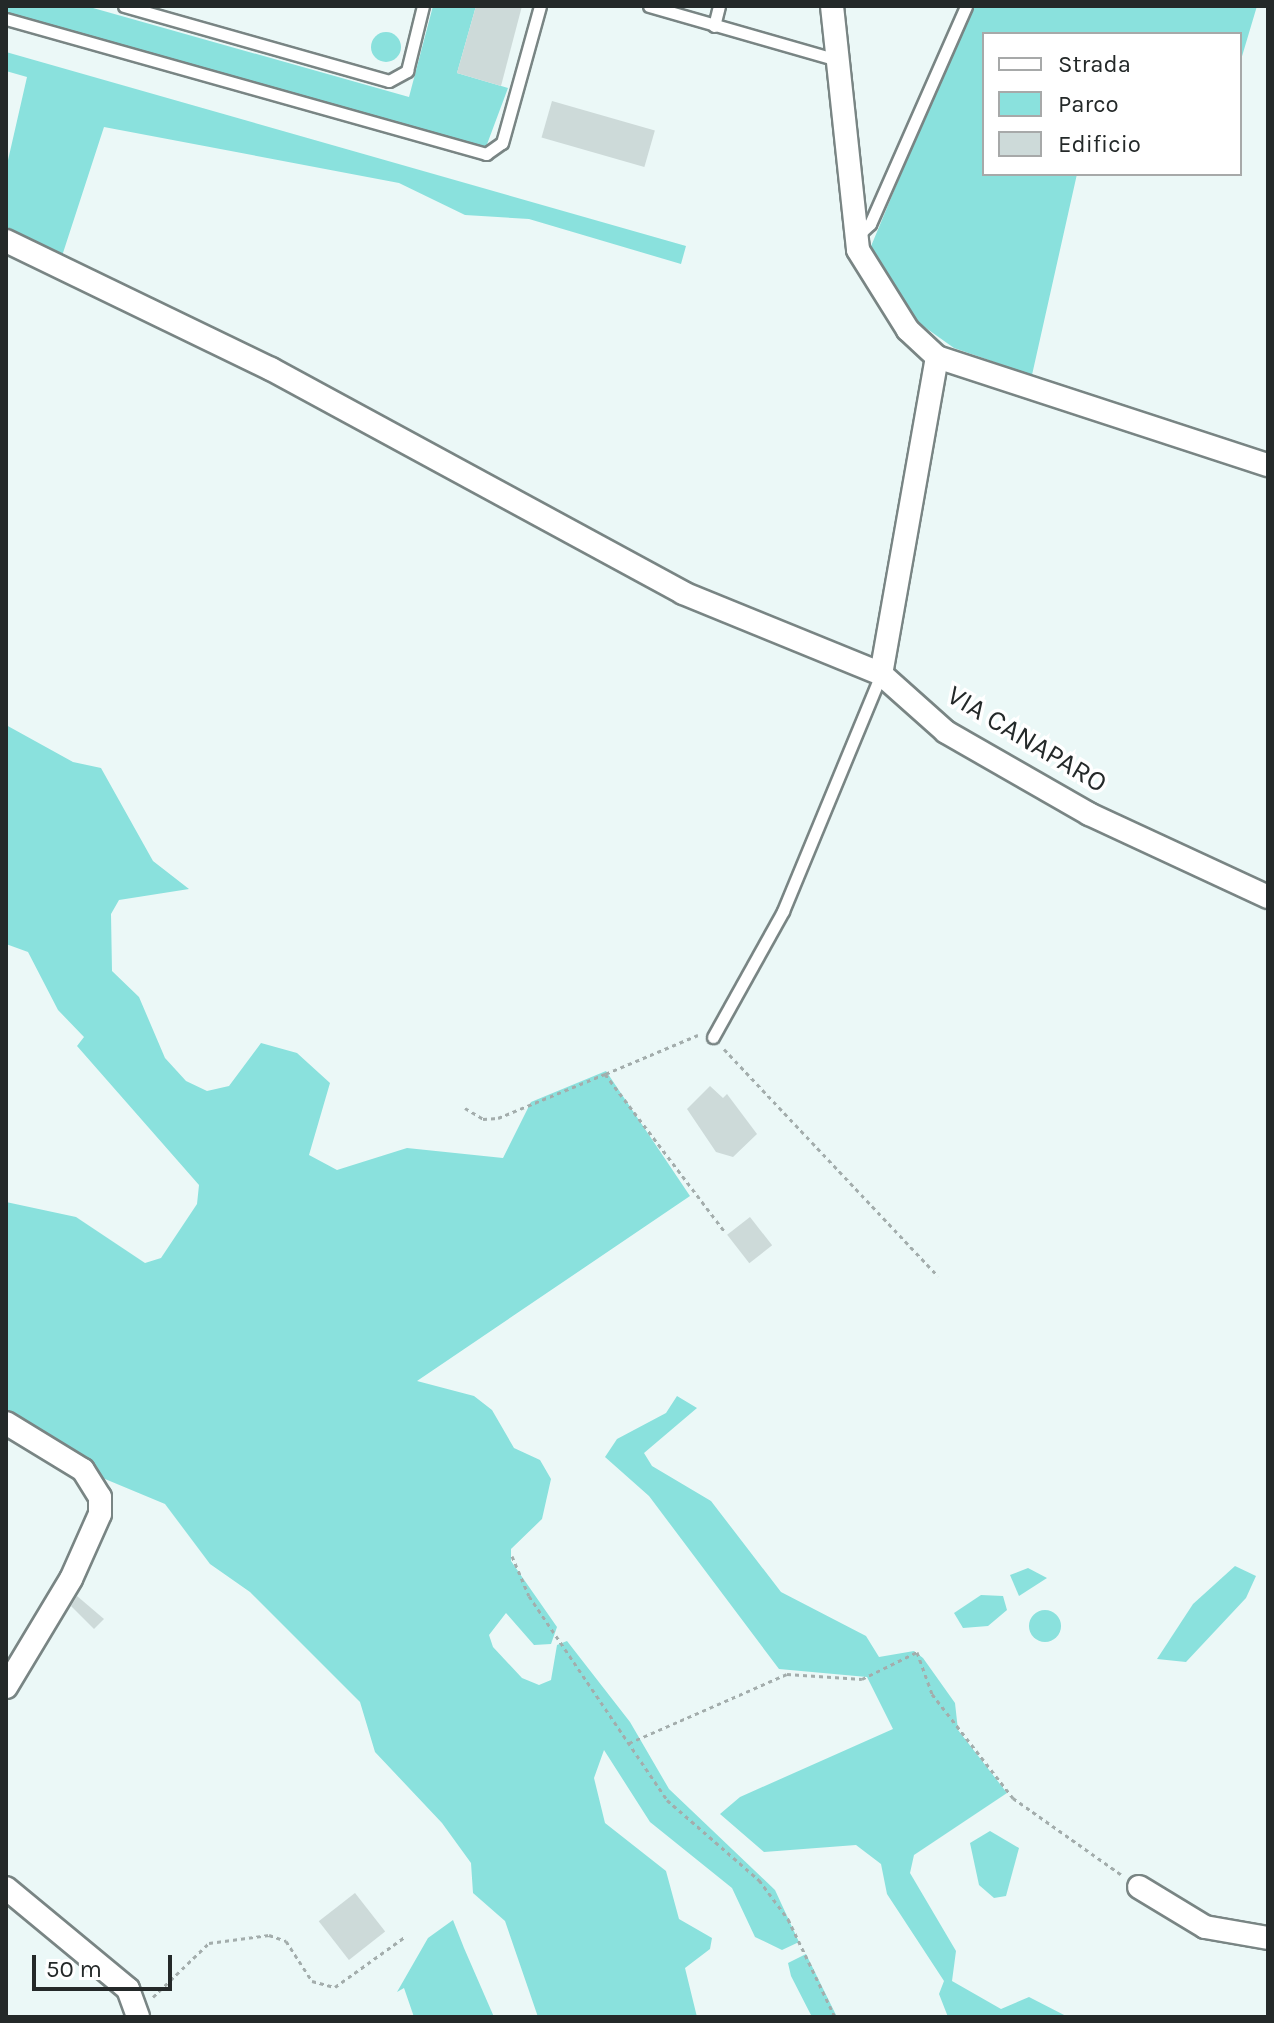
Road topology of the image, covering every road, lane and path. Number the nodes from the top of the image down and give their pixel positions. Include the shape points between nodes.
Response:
1 (124, 6) edge
2 (423, 6) edge
3 (540, 6) edge
4 (649, 6) edge
5 (719, 6) edge
6 (832, 6) edge
7 (966, 6) edge
8 (6, 19) edge
9 (714, 26) junction
10 (837, 60) junction
11 (856, 237) junction
12 (6, 241) edge
13 (937, 357) junction
14 (1268, 465) edge
15 (881, 674) junction
16 (1268, 897) edge
17 (713, 1037) junction
18 (605, 1074) junction
19 (465, 1108) dead end
20 (724, 1231) dead end
21 (938, 1276) dead end
22 (6, 1423) edge
23 (512, 1556) dead end
24 (6, 1687) edge
25 (629, 1743) junction
26 (1139, 1887) joint
27 (6, 1888) edge
28 (406, 1936) dead end
29 (1268, 1938) edge
30 (138, 2013) edge
31 (835, 2017) edge

1 - 2 lane via 389,81 407,71
3 - 8 lane via 502,143 486,154
4 - 9 lane
5 - 9 lane
6 - 10 street
7 - 11 lane via 870,224
9 - 10 lane
10 - 11 street
11 - 13 street via 882,299
12 - 15 street, VIA CANAPARO via 271,369 683,593
13 - 14 street
13 - 15 street
15 - 16 street, VIA CANAPARO via 959,740 1089,814
15 - 17 lane via 783,911
17 - 18 path via 685,1038
17 - 21 path
18 - 19 path via 498,1118 483,1119
18 - 20 path
22 - 24 street via 83,1470 100,1497 100,1514 71,1579
23 - 25 path via 529,1596
25 - 26 path via 787,1674 862,1679 917,1652 932,1694 1013,1798
25 - 31 path via 667,1800 759,1880 805,1949
26 - 29 street via 1205,1927
27 - 30 street via 128,1989
28 - 30 path via 335,1987 312,1981 277,1938 209,1943

